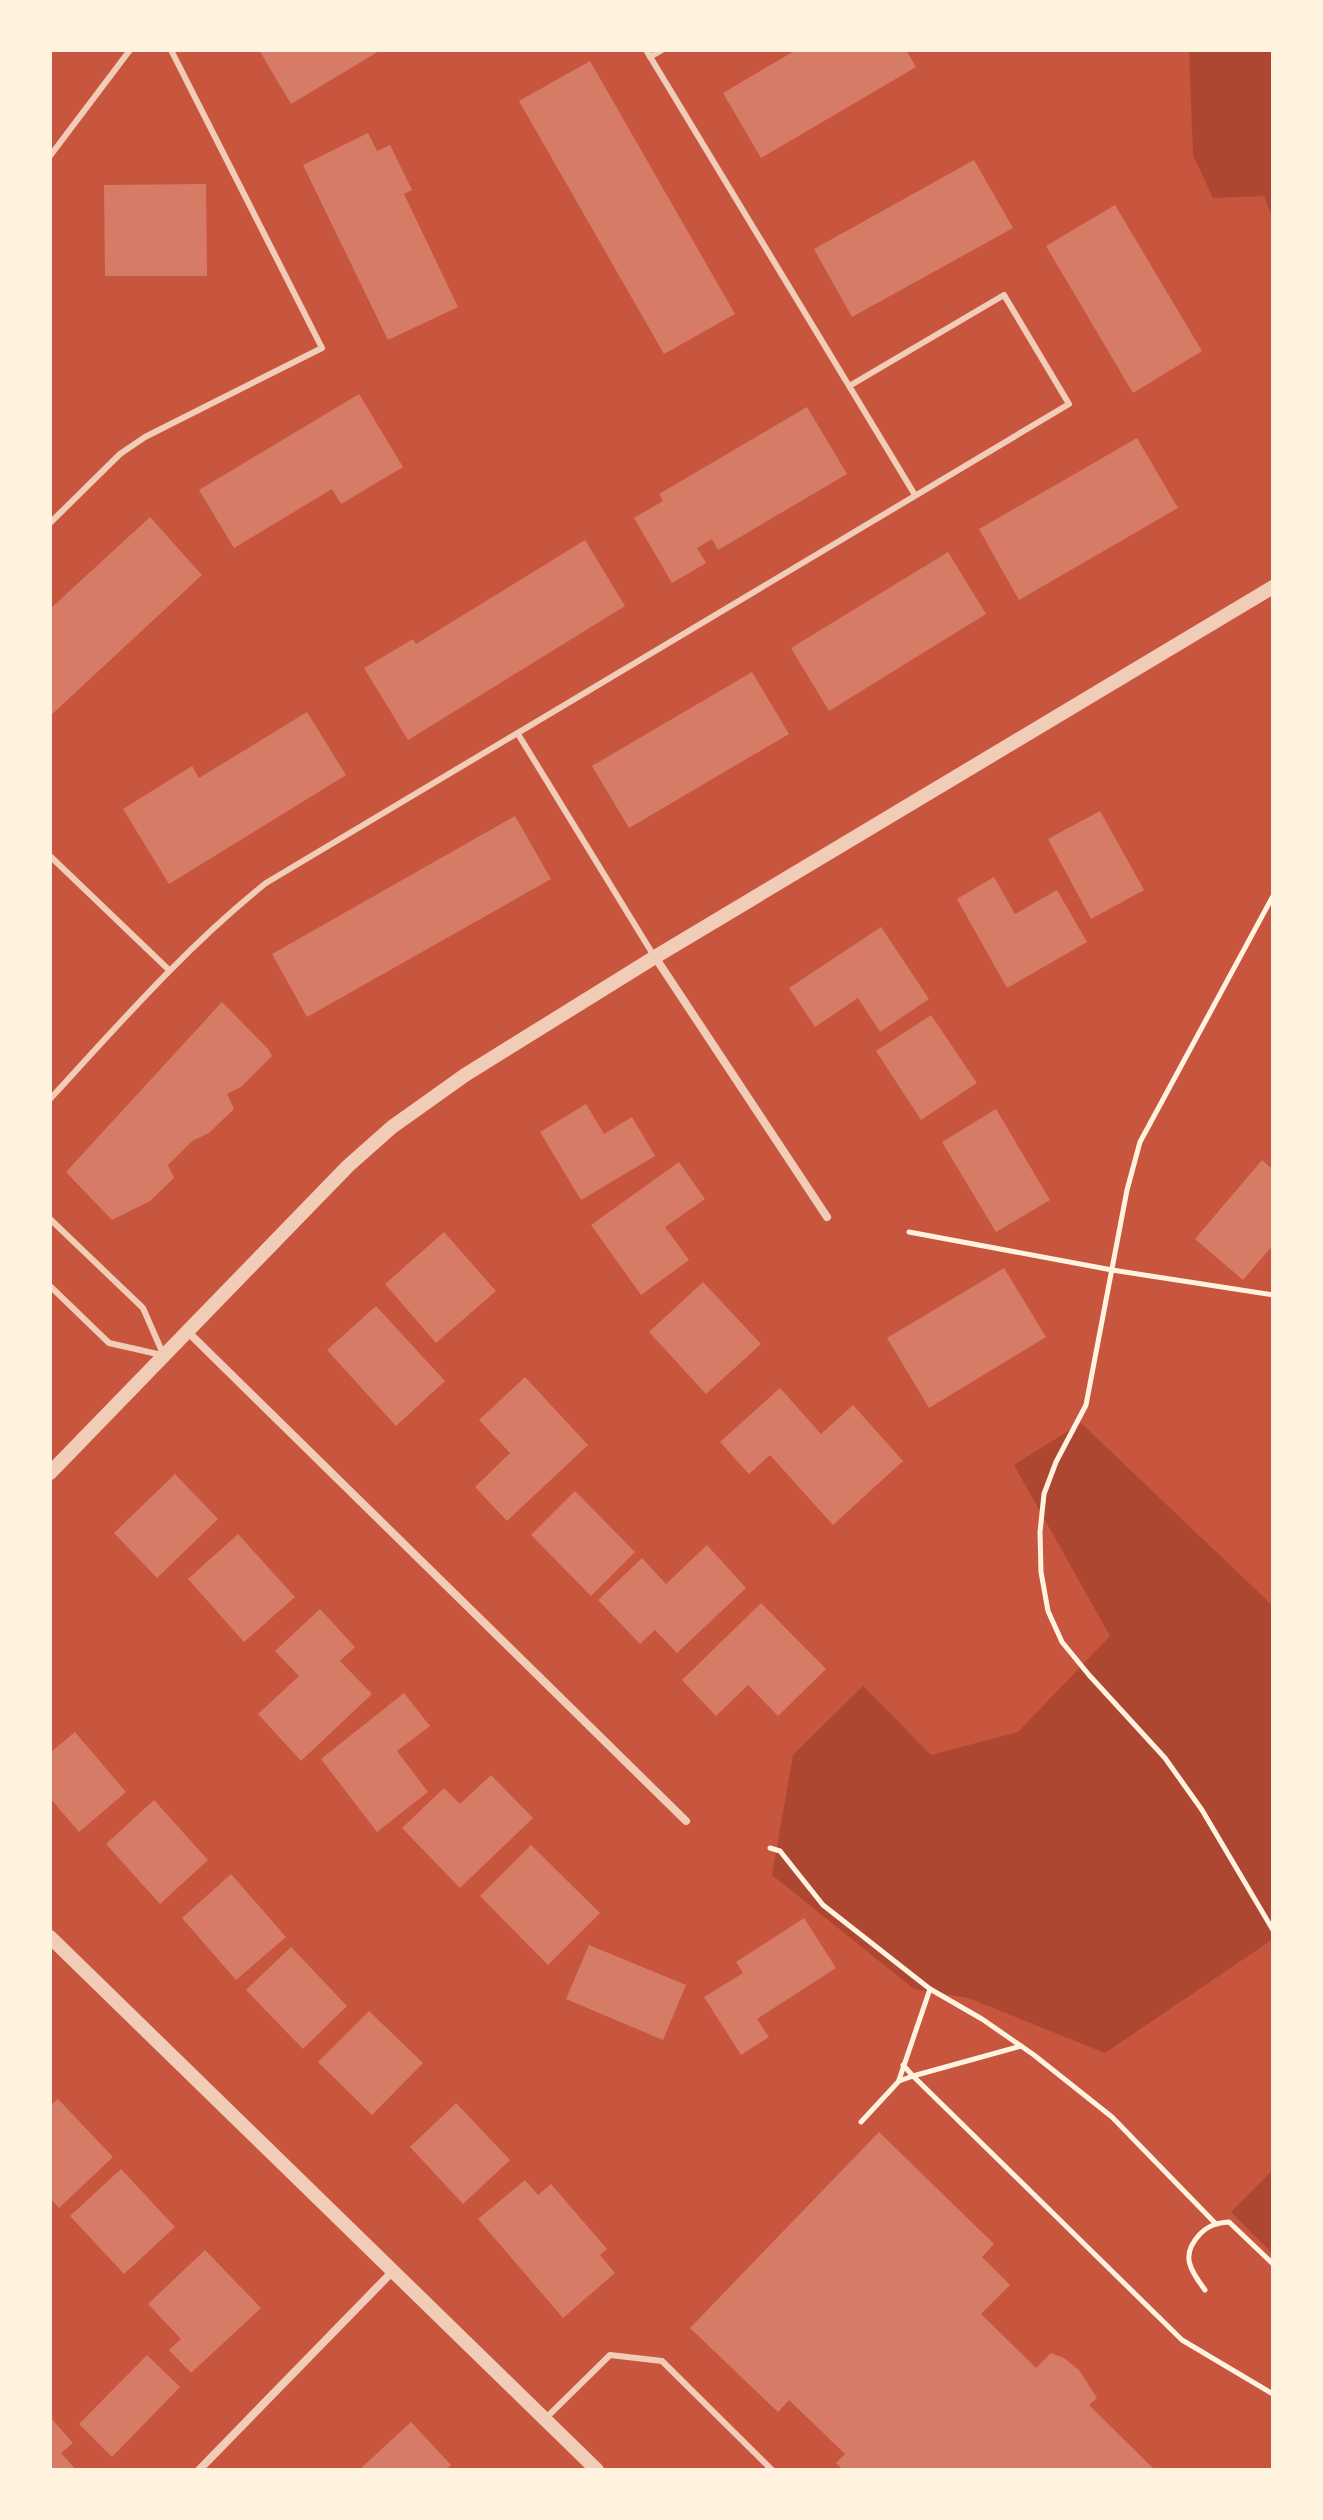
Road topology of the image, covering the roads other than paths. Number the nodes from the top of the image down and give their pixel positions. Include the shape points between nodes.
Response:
1 (130, 50) edge
2 (171, 50) edge
3 (662, 50) edge
4 (648, 53) edge
5 (50, 156) edge
6 (851, 385) junction
7 (915, 495) junction
8 (50, 523) edge
9 (1273, 587) edge
10 (518, 734) junction
11 (50, 856) edge
12 (655, 957) junction
13 (169, 970) junction
14 (50, 1099) edge
15 (827, 1217) dead end
16 (50, 1219) edge
17 (50, 1286) edge
18 (188, 1332) junction
19 (164, 1356) junction
20 (50, 1473) edge
21 (686, 1821) dead end
22 (50, 1937) edge
23 (393, 2271) junction
24 (545, 2419) junction
25 (199, 2470) edge
26 (597, 2470) edge
27 (772, 2470) edge

1 - 5 lane
2 - 8 lane via 322,348 145,437 120,454
3 - 4 lane
4 - 6 lane
6 - 7 lane
6 - 7 lane via 1004,295 1069,404
7 - 10 lane
9 - 12 street
10 - 12 lane
10 - 13 lane via 266,883
11 - 13 lane
12 - 15 street
12 - 18 street via 465,1075 392,1127
13 - 14 lane
16 - 19 lane via 143,1308
17 - 19 lane via 109,1343
18 - 19 street
18 - 21 street
19 - 20 street
22 - 23 street
23 - 24 street
23 - 25 street
24 - 26 street
24 - 27 lane via 610,2355 662,2361

